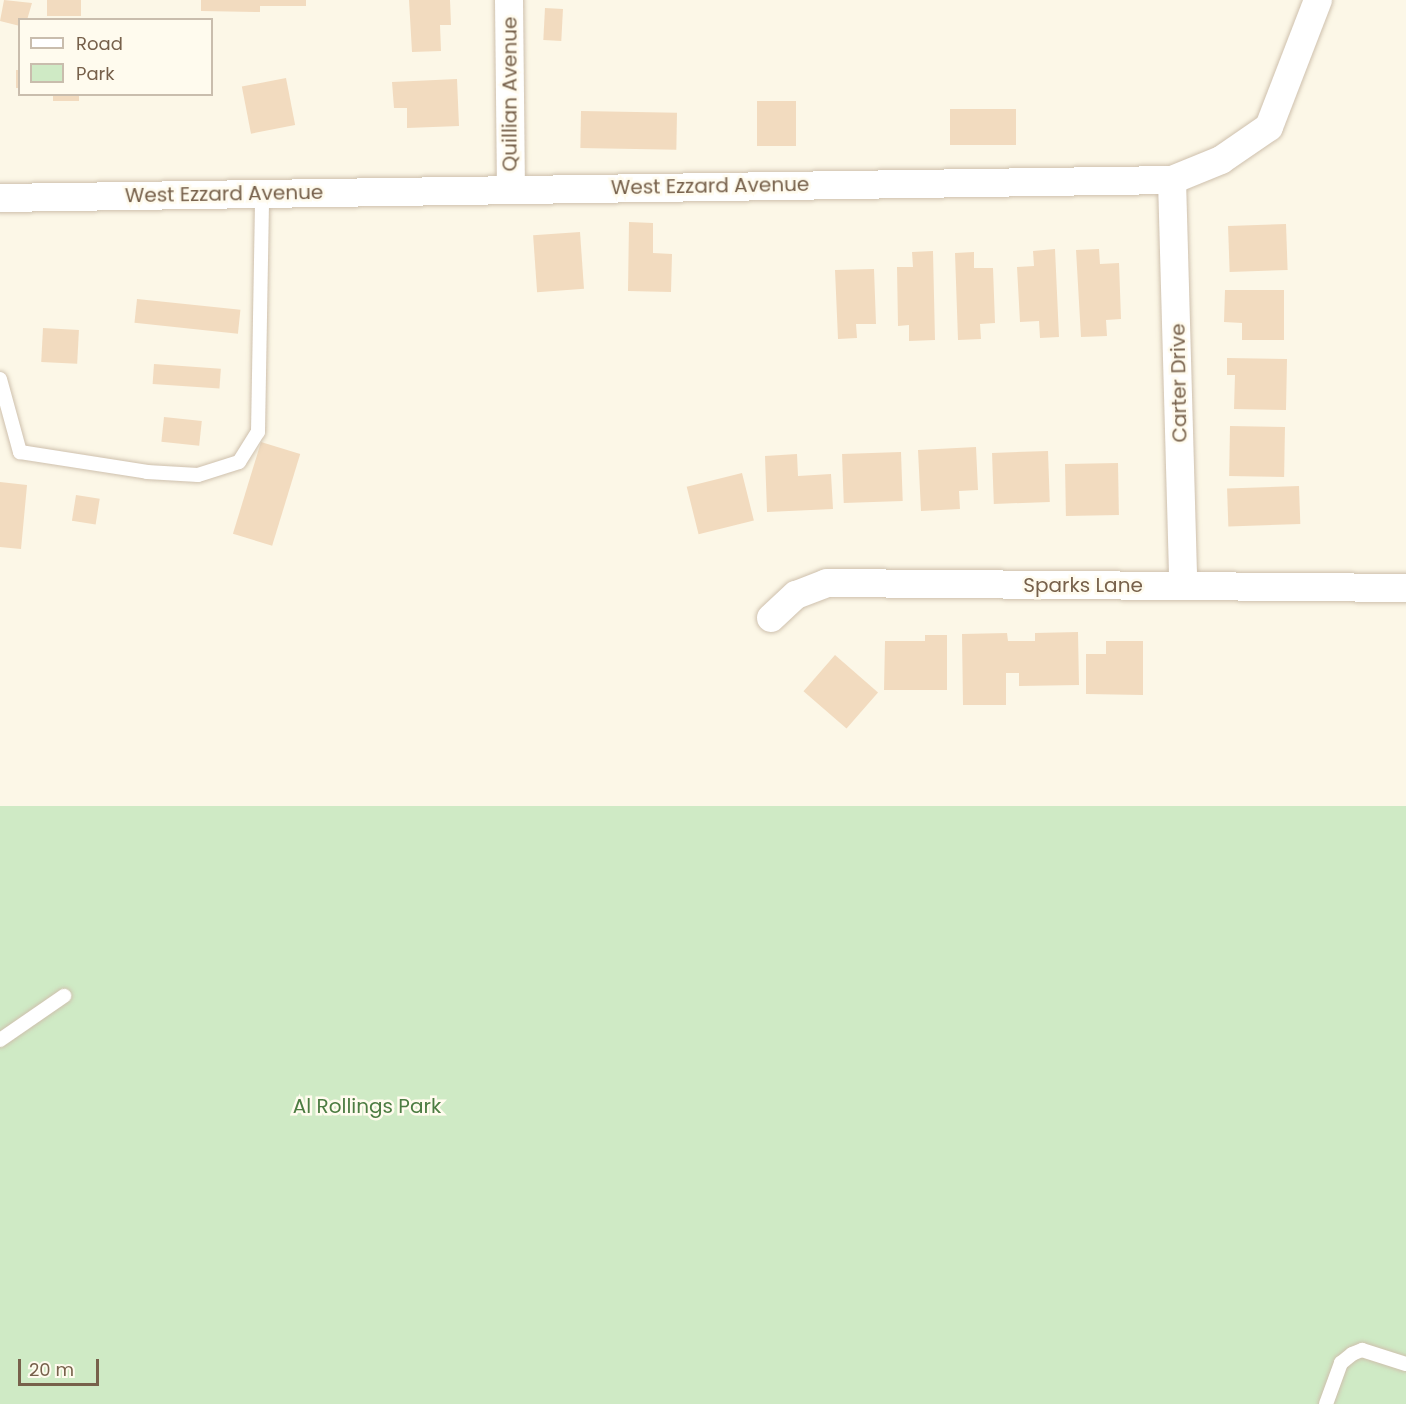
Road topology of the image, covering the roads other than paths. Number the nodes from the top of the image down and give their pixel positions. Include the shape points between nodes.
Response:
1 (509, 0) edge
2 (1318, 0) edge
3 (1172, 180) junction
4 (511, 188) junction
5 (262, 193) junction
6 (0, 198) edge
7 (0, 379) edge
8 (1183, 585) junction
9 (1406, 588) edge
10 (771, 618) dead end
11 (64, 996) dead end
12 (0, 1040) edge
13 (1406, 1364) edge
14 (1326, 1404) edge

1 - 4 street, Quillian Avenue
2 - 3 street, West Ezzard Avenue via 1269,127 1221,160
3 - 4 street, West Ezzard Avenue
3 - 8 street, Carter Drive
4 - 5 street, West Ezzard Avenue
5 - 6 street, West Ezzard Avenue
5 - 7 lane via 258,432 239,462 198,475 147,472 20,452
8 - 9 street, Sparks Lane
8 - 10 street, Sparks Lane via 827,583 796,595
11 - 12 lane
13 - 14 lane via 1362,1350 1352,1354 1341,1363

